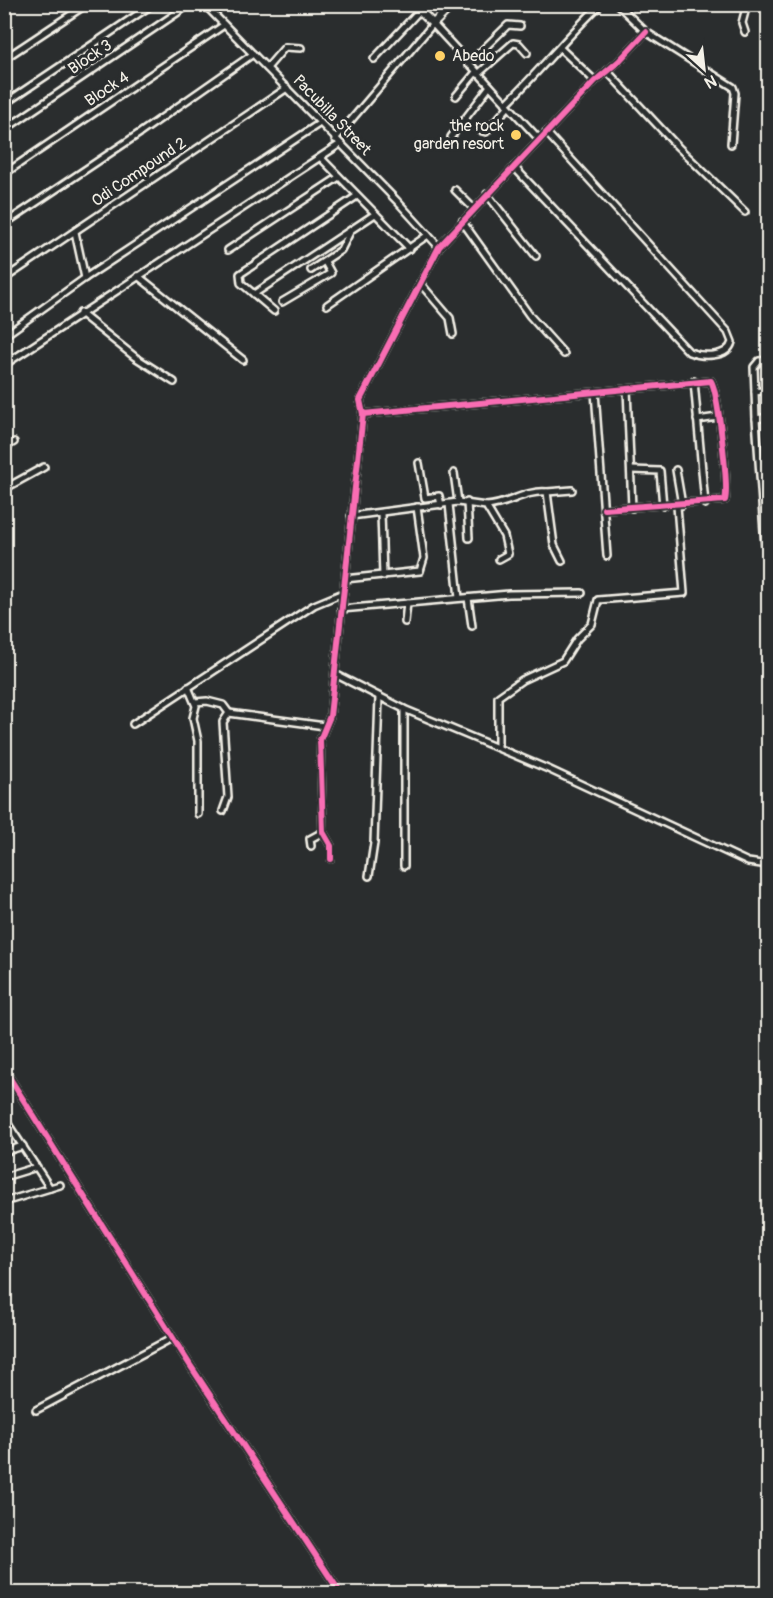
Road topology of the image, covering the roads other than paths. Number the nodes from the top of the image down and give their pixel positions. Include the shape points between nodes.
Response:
1 (87, 4) edge
2 (153, 4) edge
3 (190, 4) edge
4 (204, 4) edge
5 (453, 4) edge
6 (601, 4) edge
7 (617, 4) edge
8 (747, 4) edge
9 (417, 7) edge
10 (433, 24) junction
11 (224, 25) junction
12 (520, 26) dead end
13 (646, 32) junction
14 (745, 32) dead end
15 (301, 48) dead end
16 (560, 48) junction
17 (527, 53) dead end
18 (252, 54) junction
19 (4, 59) edge
20 (374, 59) dead end
21 (468, 64) junction
22 (267, 68) junction
23 (607, 71) junction
24 (477, 73) junction
25 (595, 81) junction
26 (490, 86) junction
27 (287, 88) junction
28 (456, 96) dead end
29 (4, 105) edge
30 (507, 105) junction
31 (320, 123) junction
32 (4, 130) edge
33 (479, 130) dead end
34 (546, 132) junction
35 (451, 137) dead end
36 (335, 139) junction
37 (539, 139) junction
38 (340, 144) junction
39 (731, 144) dead end
40 (321, 158) junction
41 (514, 166) junction
42 (4, 174) edge
43 (339, 177) junction
44 (455, 190) dead end
45 (487, 194) junction
46 (357, 195) junction
47 (473, 208) junction
48 (745, 212) dead end
49 (375, 214) junction
50 (462, 221) junction
51 (4, 224) edge
52 (351, 229) junction
53 (75, 232) junction
54 (428, 235) junction
55 (439, 247) junction
56 (410, 249) junction
57 (228, 250) dead end
58 (536, 256) dead end
59 (325, 262) junction
60 (311, 270) dead end
61 (138, 276) junction
62 (85, 278) junction
63 (4, 279) edge
64 (420, 283) junction
65 (254, 294) junction
66 (282, 302) dead end
67 (327, 305) dead end
68 (274, 310) dead end
69 (80, 313) junction
70 (453, 334) dead end
71 (5, 336) edge
72 (564, 354) dead end
73 (243, 360) dead end
74 (768, 360) edge
75 (4, 365) edge
76 (694, 381) junction
77 (174, 382) dead end
78 (627, 389) junction
79 (768, 390) edge
80 (595, 392) junction
81 (755, 392) junction
82 (363, 414) junction
83 (718, 417) junction
84 (768, 417) edge
85 (756, 419) junction
86 (697, 420) junction
87 (14, 442) dead end
88 (759, 447) junction
89 (768, 447) edge
90 (4, 448) edge
91 (419, 464) dead end
92 (44, 466) dead end
93 (631, 470) junction
94 (676, 470) dead end
95 (454, 474) dead end
96 (761, 483) junction
97 (768, 483) edge
98 (4, 489) edge
99 (572, 490) dead end
100 (547, 492) junction
101 (458, 502) junction
102 (467, 502) junction
103 (449, 504) junction
104 (705, 504) junction
105 (441, 505) junction
106 (680, 505) junction
107 (486, 506) junction
108 (663, 506) junction
109 (417, 507) junction
110 (632, 508) junction
111 (604, 509) junction
112 (766, 510) edge
113 (381, 513) junction
114 (351, 516) junction
115 (469, 538) dead end
116 (766, 538) edge
117 (607, 556) dead end
118 (499, 559) dead end
119 (562, 561) dead end
120 (768, 566) edge
121 (383, 576) junction
122 (345, 579) junction
123 (343, 593) junction
124 (582, 593) dead end
125 (459, 598) junction
126 (468, 598) junction
127 (407, 603) junction
128 (341, 609) junction
129 (405, 622) dead end
130 (472, 626) dead end
131 (334, 674) junction
132 (188, 687) junction
133 (378, 697) junction
134 (195, 702) junction
135 (404, 709) junction
136 (229, 713) junction
137 (133, 724) dead end
138 (325, 726) junction
139 (498, 748) junction
140 (223, 811) dead end
141 (198, 814) dead end
142 (323, 832) junction
143 (311, 846) dead end
144 (331, 860) dead end
145 (768, 865) edge
146 (404, 866) dead end
147 (369, 876) dead end
148 (4, 1069) edge
149 (4, 1118) edge
150 (7, 1125) edge
151 (23, 1146) junction
152 (4, 1152) edge
153 (37, 1167) junction
154 (4, 1177) edge
155 (60, 1185) dead end
156 (50, 1188) junction
157 (4, 1202) edge
158 (172, 1338) junction
159 (36, 1410) dead end
160 (341, 1593) edge

1 - 19 street
2 - 29 street
3 - 32 street, Block 3
4 - 11 street, Pacubilla Street
5 - 10 main road
6 - 16 street
7 - 13 street
8 - 14 street via 742,22
9 - 10 main road
9 - 20 street
10 - 21 street
10 - 36 street
11 - 18 street, Pacubilla Street
11 - 42 street, Block 4
12 - 21 street via 508,25
13 - 23 street
13 - 39 street via 733,87
15 - 22 street via 285,47
16 - 25 street
16 - 30 street
17 - 24 street via 513,43
18 - 22 street, Pacubilla Street
18 - 51 street
21 - 24 street
22 - 27 street, Pacubilla Street
23 - 25 street
23 - 48 street
24 - 26 street
24 - 28 street
25 - 34 street
26 - 30 street
26 - 35 street
27 - 31 street, Pacubilla Street
27 - 53 street, Odi Compound 2
30 - 33 street via 486,132
30 - 37 street
31 - 36 street, Pacubilla Street
31 - 62 street
34 - 37 street
34 - 41 street via 728,332 730,348 707,355 689,352
36 - 38 street, Pacubilla Street
37 - 41 street
38 - 40 street
38 - 54 street, Pacubilla Street
40 - 43 street
40 - 61 street
41 - 45 street
43 - 46 street
43 - 57 street
44 - 47 street
45 - 47 street
45 - 58 street
46 - 49 street
46 - 65 street via 240,274 241,283
47 - 50 street
49 - 52 street
49 - 56 street
50 - 55 street
50 - 72 street via 530,316
52 - 59 street via 341,250
52 - 65 street
53 - 62 street
53 - 63 street, Odi Compound 2
54 - 55 street, Pacubilla Street
54 - 56 street
55 - 64 street
56 - 67 street
59 - 60 street
59 - 66 street via 331,273
61 - 69 street
61 - 73 street
62 - 71 street
64 - 70 street via 450,318
64 - 82 street via 360,400
65 - 68 street
69 - 75 street
69 - 77 street
74 - 81 street via 759,360 754,367
76 - 78 street
76 - 83 street via 708,379 713,383
76 - 86 street
78 - 80 street
78 - 93 street
79 - 81 street
80 - 82 street
80 - 111 street
81 - 85 street
82 - 114 street
83 - 86 street
83 - 104 street via 726,498
84 - 85 street
85 - 88 street
86 - 104 street
87 - 90 street
88 - 89 street
88 - 96 street
91 - 105 street via 425,498 439,496
92 - 98 street
93 - 108 street via 660,471
93 - 110 street
94 - 106 street
95 - 101 street
96 - 97 street
96 - 112 street
99 - 100 street
100 - 107 street via 524,494 510,502
100 - 119 street via 554,544
101 - 102 street
101 - 103 street
102 - 107 street
102 - 115 street
103 - 105 street
103 - 125 street
104 - 106 street
105 - 109 street
106 - 108 street
106 - 139 street via 684,593 598,600 592,624 563,661 522,680 498,697
107 - 118 street via 507,543 508,554
108 - 110 street
109 - 113 street
109 - 121 street via 422,568
110 - 111 street
111 - 117 street
112 - 116 street
113 - 114 street
113 - 121 street
114 - 122 street
116 - 120 street
121 - 122 street
122 - 123 street
123 - 128 street
123 - 132 street via 314,605
124 - 126 street
125 - 126 street
125 - 127 street
126 - 130 street
127 - 128 street
127 - 129 street
128 - 131 street
131 - 133 street
131 - 138 street via 330,716
132 - 134 street
132 - 137 street
133 - 135 street
133 - 147 street via 374,843
134 - 136 street via 223,705
134 - 141 street
135 - 139 street
135 - 146 street
136 - 138 street
136 - 140 street via 223,722 228,797
138 - 142 street via 320,740
139 - 145 street via 748,862
142 - 143 street via 310,839
142 - 144 street via 331,846
148 - 158 street
149 - 150 street
150 - 151 street
151 - 152 street
151 - 153 street
153 - 154 street
153 - 156 street
155 - 156 street
156 - 157 street
158 - 159 street
158 - 160 street

